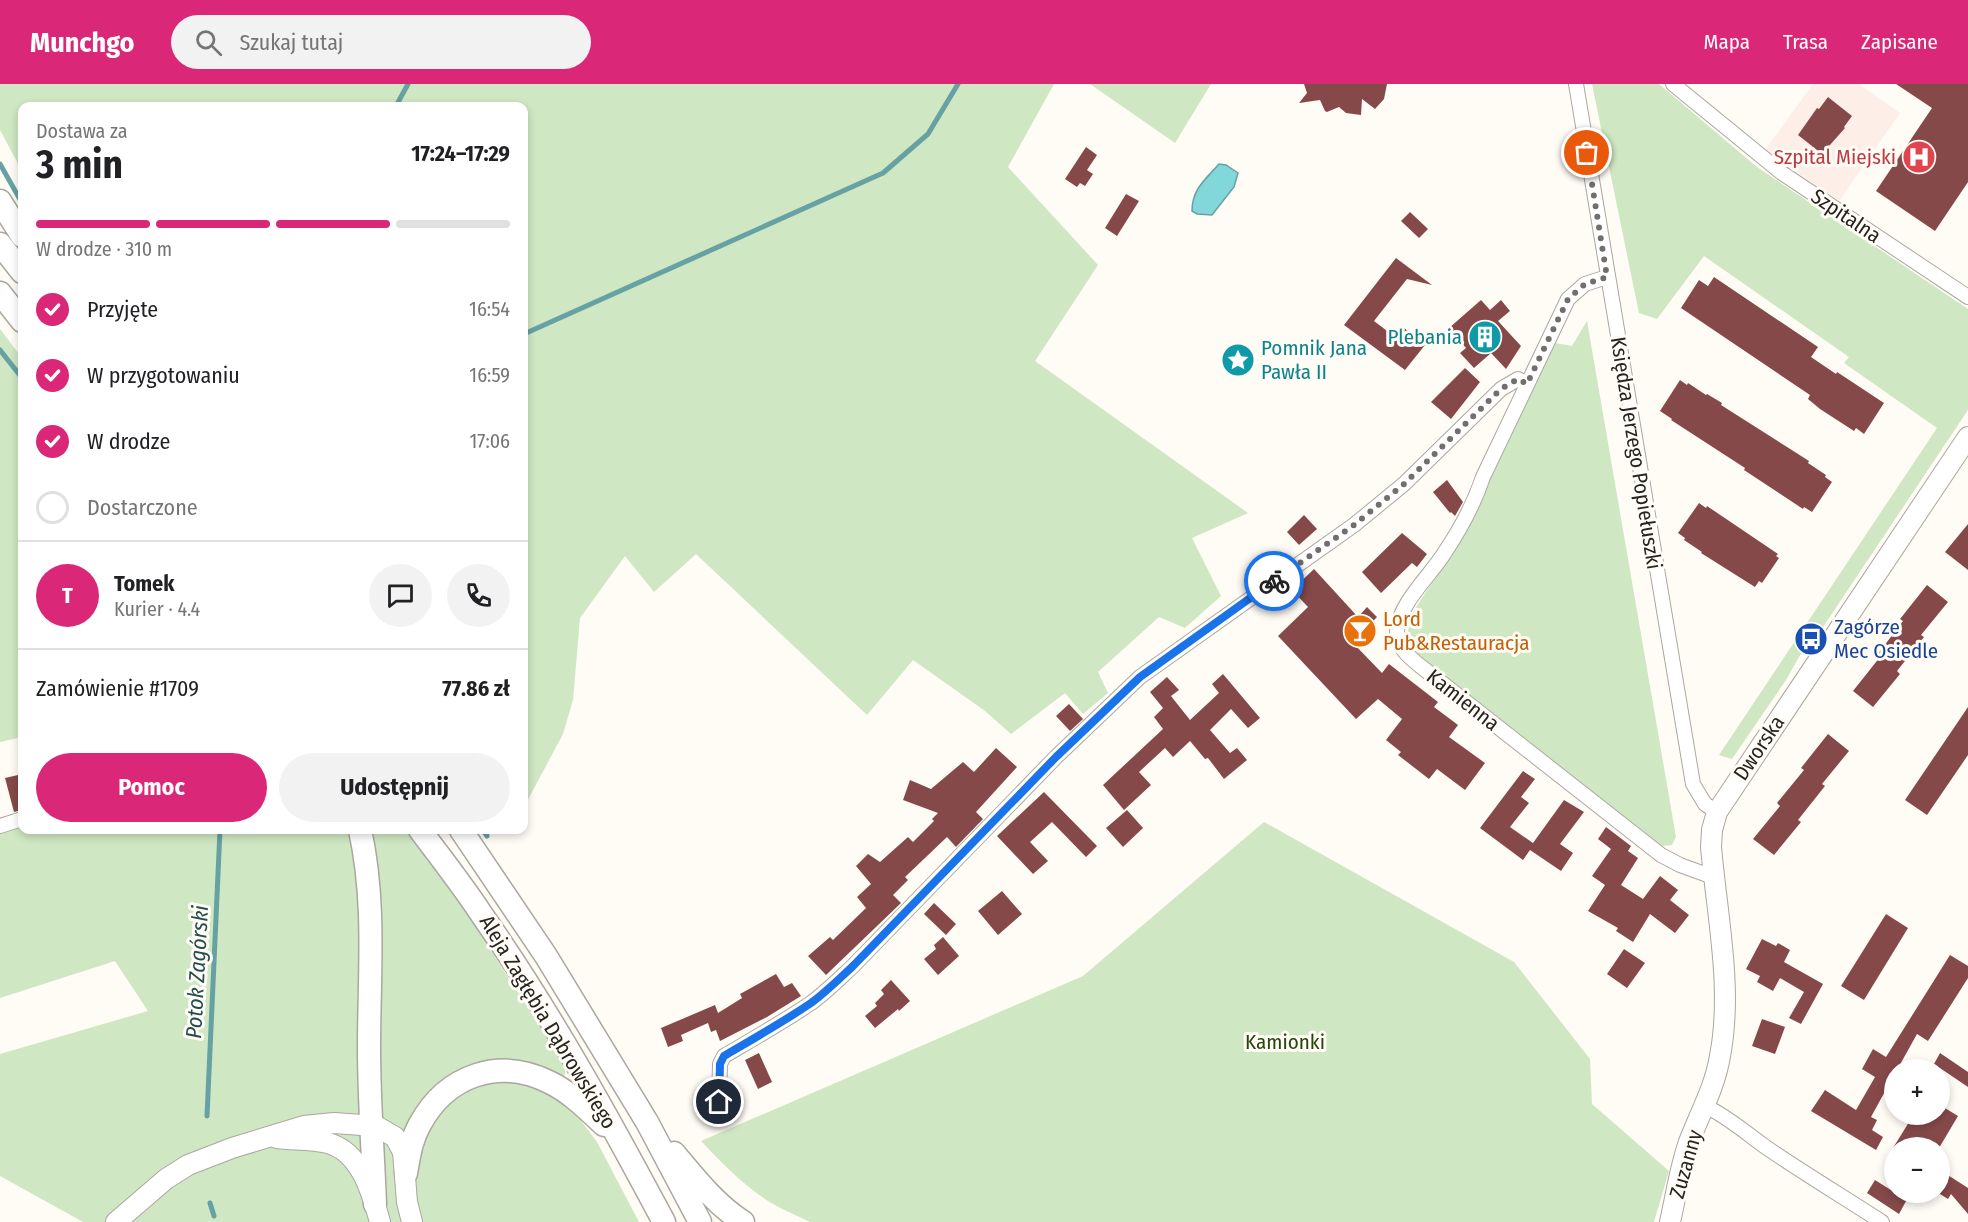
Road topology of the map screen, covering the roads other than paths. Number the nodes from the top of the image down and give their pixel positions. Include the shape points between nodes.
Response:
1 (1576, 84) edge
2 (1673, 84) edge
3 (0, 201) edge
4 (18, 230) edge
5 (0, 244) edge
6 (18, 267) edge
7 (1607, 277) junction
8 (0, 293) edge
9 (1968, 297) edge
10 (0, 310) edge
11 (18, 316) edge
12 (18, 325) edge
13 (1527, 384) junction
14 (1968, 437) edge
15 (1717, 812) junction
16 (18, 820) edge
17 (0, 826) edge
18 (361, 834) edge
19 (423, 834) edge
20 (463, 834) edge
21 (1713, 878) junction
22 (719, 1102) dead end
23 (1705, 1106) junction
24 (647, 1122) junction
25 (372, 1126) junction
26 (268, 1137) junction
27 (621, 1143) junction
28 (406, 1173) junction
29 (377, 1213) edge
30 (116, 1222) edge
31 (412, 1222) edge
32 (664, 1222) edge
33 (700, 1222) edge
34 (743, 1222) edge
35 (1670, 1222) edge
36 (1882, 1222) edge

1 - 7 street, Księdza Jerzego Popiełuszki
2 - 9 street, Szpitalna via 1782,173
3 - 4 main road
5 - 6 main road
7 - 13 street, Kamienna via 1585,284 1568,299
7 - 15 street, Księdza Jerzego Popiełuszki via 1693,784 1706,804
8 - 11 main road
10 - 12 main road
13 - 21 street, Kamienna via 1469,512 1399,619 1399,643 1419,665 1661,855
13 - 22 street via 1518,379 1501,389 1371,511 1140,677 1056,757 846,973 813,1002 724,1056 720,1064
14 - 15 street, Dworska
15 - 21 street, Dworska via 1712,830
16 - 17 street
18 - 25 main road via 370,920
19 - 27 main road, Aleja Zagłębia Dąbrowskiego via 483,915
20 - 24 main road, Aleja Zagłębia Dąbrowskiego via 546,956
21 - 23 street, Dworska via 1725,999 1721,1056
23 - 35 street, Zuzanny via 1688,1144
23 - 36 street via 1723,1114 1751,1137
24 - 33 main road, Aleja Zagłębia Dąbrowskiego
24 - 34 main road via 715,1199
25 - 26 street via 304,1126
25 - 28 street via 395,1137
25 - 29 main road
26 - 29 street via 328,1143 339,1148 357,1165
26 - 30 street via 188,1165
27 - 28 main road via 572,1097 551,1083 513,1071 488,1071 458,1083 428,1112 410,1147
27 - 32 main road, Aleja Zagłębia Dąbrowskiego
28 - 31 street

